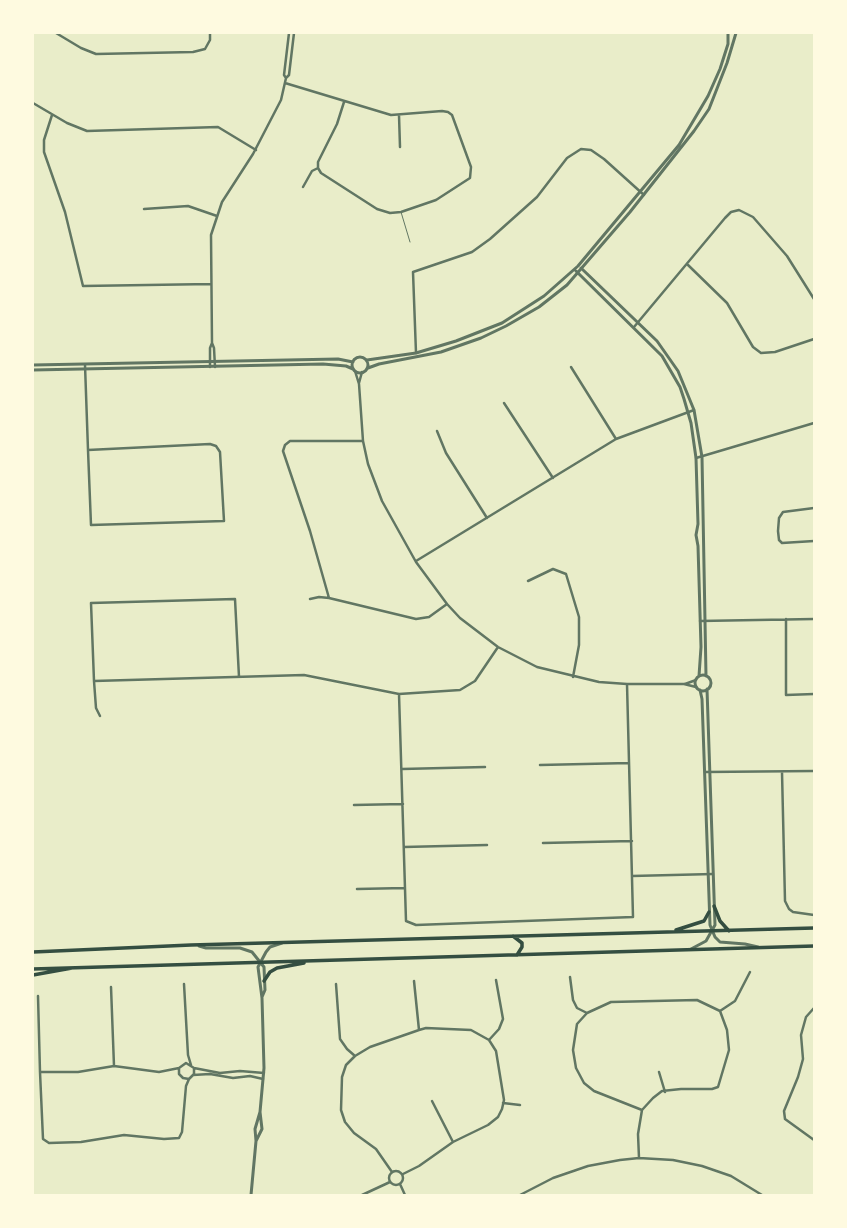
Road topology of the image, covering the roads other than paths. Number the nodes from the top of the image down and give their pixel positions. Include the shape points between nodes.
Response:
1 (56, 33) edge
2 (210, 33) edge
3 (289, 33) edge
4 (294, 33) edge
5 (728, 33) edge
6 (736, 33) edge
7 (286, 78) junction
8 (285, 83) junction
9 (344, 102) junction
10 (33, 103) edge
11 (52, 115) junction
12 (399, 115) junction
13 (400, 147) dead end
14 (256, 150) junction
15 (318, 168) junction
16 (303, 187) dead end
17 (639, 191) junction
18 (644, 195) junction
19 (144, 209) dead end
20 (401, 212) junction
21 (217, 216) junction
22 (410, 242) dead end
23 (688, 265) junction
24 (578, 266) junction
25 (574, 269) junction
26 (582, 269) junction
27 (578, 273) junction
28 (211, 284) junction
29 (814, 299) edge
30 (639, 322) junction
31 (634, 327) junction
32 (814, 339) edge
33 (212, 343) junction
34 (416, 353) junction
35 (417, 357) junction
36 (367, 360) junction
37 (210, 362) junction
38 (214, 362) junction
39 (353, 362) junction
40 (33, 365) edge
41 (85, 366) junction
42 (210, 367) junction
43 (214, 367) junction
44 (572, 367) dead end
45 (368, 368) junction
46 (33, 370) edge
47 (85, 370) junction
48 (354, 370) junction
49 (362, 372) junction
50 (359, 384) junction
51 (504, 403) dead end
52 (694, 410) junction
53 (688, 412) junction
54 (814, 423) edge
55 (437, 431) dead end
56 (616, 439) junction
57 (362, 440) junction
58 (88, 450) junction
59 (702, 457) junction
60 (696, 458) junction
61 (553, 478) junction
62 (814, 508) edge
63 (487, 518) junction
64 (814, 541) edge
65 (416, 562) junction
66 (528, 581) dead end
67 (329, 598) junction
68 (310, 599) dead end
69 (447, 604) junction
70 (786, 619) junction
71 (814, 619) edge
72 (700, 621) junction
73 (706, 621) junction
74 (498, 647) junction
75 (699, 676) junction
76 (706, 676) junction
77 (239, 677) junction
78 (573, 677) junction
79 (696, 680) junction
80 (94, 681) junction
81 (627, 684) junction
82 (684, 684) junction
83 (696, 687) junction
84 (707, 689) junction
85 (700, 690) junction
86 (399, 694) junction
87 (814, 694) edge
88 (100, 716) dead end
89 (629, 763) junction
90 (540, 765) dead end
91 (485, 767) dead end
92 (402, 769) junction
93 (814, 771) edge
94 (704, 772) junction
95 (782, 772) junction
96 (710, 773) junction
97 (403, 804) junction
98 (354, 805) dead end
99 (632, 842) junction
100 (544, 843) dead end
101 (487, 845) dead end
102 (404, 847) junction
103 (707, 874) junction
104 (713, 874) junction
105 (632, 876) junction
106 (405, 888) junction
107 (357, 889) dead end
108 (714, 906) junction
109 (709, 912) junction
110 (814, 915) edge
111 (814, 928) edge
112 (728, 930) junction
113 (713, 931) junction
114 (671, 932) junction
115 (513, 936) junction
116 (284, 942) junction
117 (195, 945) junction
118 (814, 946) edge
119 (758, 947) junction
120 (690, 949) junction
121 (33, 952) edge
122 (517, 955) junction
123 (317, 961) junction
124 (260, 963) junction
125 (79, 966) junction
126 (33, 969) edge
127 (750, 972) dead end
128 (33, 975) edge
129 (570, 977) dead end
130 (496, 980) dead end
131 (264, 981) junction
132 (414, 981) dead end
133 (184, 984) dead end
134 (336, 984) dead end
135 (111, 987) dead end
136 (38, 996) dead end
137 (262, 998) junction
138 (814, 1008) edge
139 (720, 1011) junction
140 (586, 1013) junction
141 (420, 1030) junction
142 (489, 1040) junction
143 (188, 1055) junction
144 (355, 1056) junction
145 (183, 1064) junction
146 (191, 1065) junction
147 (114, 1066) junction
148 (179, 1068) junction
149 (194, 1068) junction
150 (170, 1071) junction
151 (40, 1072) junction
152 (658, 1072) dead end
153 (264, 1073) junction
154 (179, 1074) junction
155 (193, 1075) junction
156 (183, 1078) junction
157 (189, 1078) junction
158 (264, 1079) junction
159 (186, 1086) junction
160 (665, 1092) junction
161 (432, 1101) dead end
162 (503, 1104) junction
163 (520, 1105) dead end
164 (642, 1110) junction
165 (260, 1112) junction
166 (814, 1140) edge
167 (256, 1141) junction
168 (453, 1142) junction
169 (639, 1158) junction
170 (392, 1172) junction
171 (403, 1174) junction
172 (390, 1182) junction
173 (400, 1184) junction
174 (251, 1195) edge
175 (362, 1195) edge
176 (405, 1195) edge
177 (520, 1195) edge
178 (762, 1195) edge

1 - 2 street via 96,54 193,52 205,49 210,40
3 - 7 street via 284,75
4 - 7 street via 289,75
5 - 17 street via 728,44 720,69 693,124
6 - 18 street via 709,109 681,150
7 - 8 street
8 - 9 street
8 - 14 street via 281,100
9 - 12 street
9 - 15 street via 337,124 318,162
10 - 11 street
11 - 14 street via 86,131 218,127
11 - 28 street via 44,140 44,152 65,212 83,286
12 - 13 street
12 - 20 street via 448,112 452,116 471,167 470,178 449,193
14 - 21 street via 222,202
15 - 16 street via 312,171
15 - 20 street via 321,173 377,209 390,213
17 - 18 street
17 - 24 street
17 - 34 street via 591,150 581,150 567,158 537,197 472,252 413,272
18 - 26 street
19 - 21 street via 188,206
20 - 22 lane
21 - 28 street via 211,235
23 - 29 street via 725,218 731,212 739,210 753,218 787,256
23 - 30 street
23 - 32 street via 727,303 753,346 761,353 775,352
24 - 25 street
24 - 26 street
25 - 27 street
25 - 34 street via 544,296 502,324
26 - 27 street
26 - 30 street
27 - 31 street
27 - 35 street via 539,307 506,326 455,348
28 - 33 street
30 - 31 street
30 - 52 street via 672,360
31 - 53 street via 654,346 668,365 680,387
33 - 37 street
33 - 38 street
34 - 35 street
34 - 36 street
35 - 45 street
36 - 39 street via 361,357
36 - 45 street
37 - 38 street
37 - 41 street
37 - 42 street
38 - 39 street via 338,359
38 - 43 street
39 - 48 street
40 - 41 street
41 - 47 street
42 - 43 street
42 - 47 street
43 - 48 street via 323,364 346,366
44 - 56 street
45 - 49 street
46 - 47 street
47 - 58 street
48 - 49 street
48 - 50 street
49 - 50 street
50 - 57 street
51 - 61 street
52 - 53 street
52 - 59 street
53 - 56 street
53 - 60 street
54 - 59 street
55 - 63 street via 446,452
56 - 61 street
57 - 65 street via 382,501
57 - 67 street via 290,441 283,451
58 - 58 street via 210,444 216,446 220,452 224,521 91,525
59 - 60 street
59 - 73 street
60 - 72 street
61 - 63 street
62 - 64 street via 783,512 779,518 778,531 782,543
63 - 65 street
65 - 69 street
66 - 78 street via 553,569 566,574 579,618 579,645
67 - 68 street
67 - 69 street via 416,619 429,617
69 - 74 street via 478,633
70 - 71 street
70 - 73 street
70 - 87 street via 786,695
72 - 73 street
72 - 75 street
73 - 76 street
74 - 78 street via 537,667
74 - 86 street via 475,681 460,690
75 - 76 street
75 - 79 street
76 - 84 street via 711,683
77 - 80 street
77 - 80 street via 235,600 91,602
77 - 86 street via 304,675
78 - 81 street
79 - 82 street
79 - 83 street
80 - 88 street via 96,708
81 - 82 street
81 - 89 street
82 - 83 street
83 - 85 street
84 - 85 street
84 - 96 street
85 - 94 street
86 - 92 street
89 - 90 street
89 - 99 street
91 - 92 street
92 - 97 street
93 - 95 street
94 - 96 street
94 - 103 street
95 - 96 street
95 - 110 street via 785,901 793,912
96 - 104 street
97 - 98 street
97 - 102 street
99 - 100 street
99 - 105 street
101 - 102 street
102 - 106 street
103 - 104 street
103 - 105 street
103 - 109 street
104 - 108 street
105 - 106 street via 633,917 416,924 406,921
106 - 107 street
108 - 112 main road via 720,921
108 - 113 street
109 - 113 street
109 - 114 main road via 704,921 695,926
111 - 112 main road
112 - 113 main road
113 - 114 main road
113 - 119 street via 720,942
113 - 120 street via 706,941
114 - 115 main road
115 - 116 main road
115 - 122 main road via 522,943
116 - 117 main road
116 - 124 street via 270,947
117 - 121 main road
117 - 124 street via 206,948 240,948 252,952
118 - 119 main road
119 - 120 main road
120 - 122 main road
122 - 123 main road
123 - 124 main road
123 - 131 main road via 277,968 270,972
124 - 125 main road
124 - 131 street via 264,967
124 - 137 street via 258,967
125 - 126 main road
125 - 128 main road
127 - 139 street via 735,1001
129 - 140 street via 573,1000 577,1008
130 - 142 street via 503,1019 499,1029
131 - 137 street via 265,990
132 - 141 street
133 - 143 street
134 - 144 street via 340,1039
135 - 147 street
136 - 151 street
137 - 153 street
138 - 166 street via 806,1017 801,1035 803,1060 784,1111 785,1119
139 - 140 street via 697,1000 611,1002
139 - 160 street via 727,1030 728,1050 718,1087
140 - 164 street via 577,1024 573,1050 576,1068 584,1083 594,1091
141 - 142 street via 471,1030
141 - 144 street via 370,1047
142 - 162 street via 496,1051
143 - 145 street
143 - 146 street
144 - 170 street via 346,1065 342,1077 341,1110 345,1122 354,1133 376,1149
145 - 146 street
145 - 148 street
146 - 149 street
147 - 150 street
147 - 151 street via 78,1072
148 - 150 street
148 - 154 street
149 - 153 street via 220,1072
149 - 155 street
150 - 154 street
151 - 159 street via 42,1135 48,1143 81,1142 124,1135 179,1138
152 - 160 street
153 - 158 street
154 - 156 street
155 - 157 street
155 - 158 street via 210,1074 233,1078 250,1076
156 - 157 street
156 - 159 street
157 - 159 street
158 - 165 street
160 - 164 street via 653,1098
161 - 168 street
162 - 163 street
162 - 168 street via 498,1116 488,1125
164 - 169 street via 638,1134
165 - 167 street via 255,1129
165 - 167 street via 262,1129
167 - 174 street
168 - 171 street
169 - 177 street via 588,1166 553,1178
169 - 178 street via 673,1160 702,1166 731,1176
170 - 171 street via 400,1171
170 - 172 street
171 - 173 street
172 - 173 street
172 - 175 street
173 - 176 street

